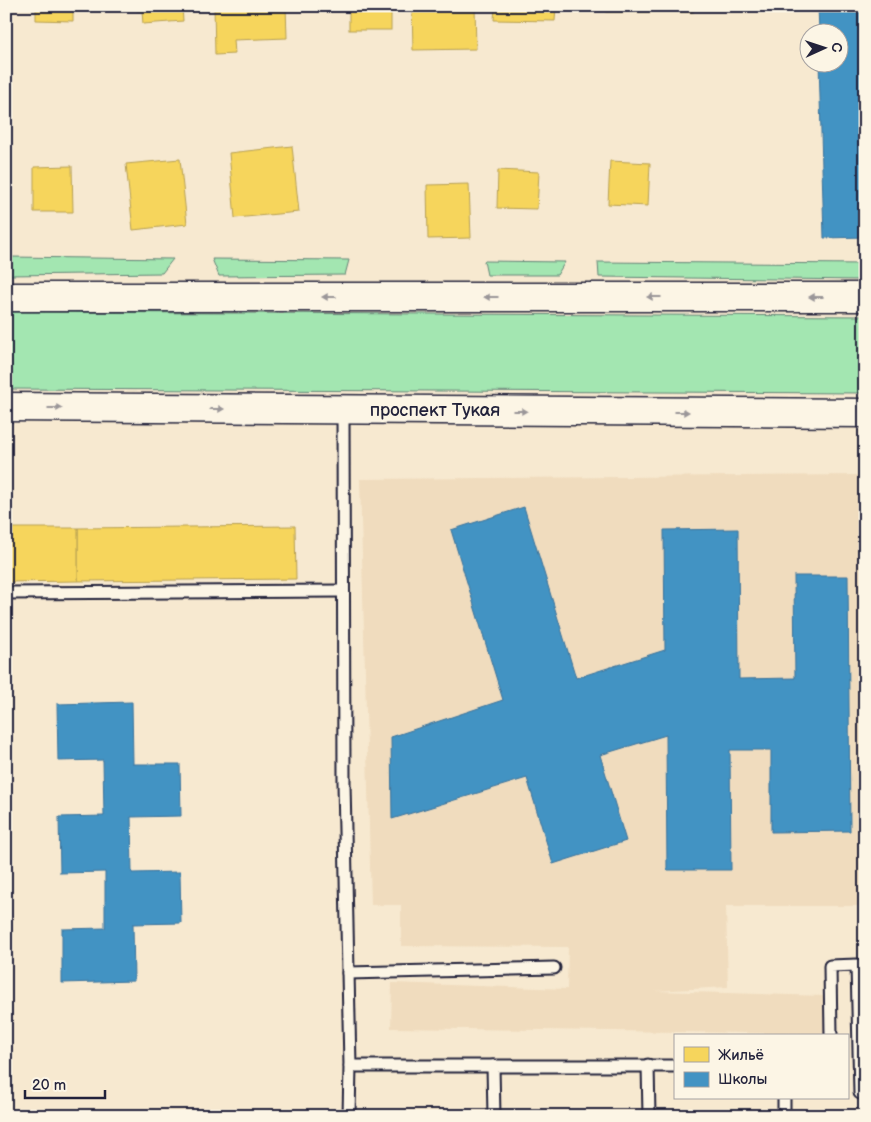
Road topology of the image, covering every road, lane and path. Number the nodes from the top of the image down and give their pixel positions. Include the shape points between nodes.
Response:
1 (865, 297) edge
2 (6, 298) edge
3 (6, 407) edge
4 (343, 410) junction
5 (865, 413) edge
6 (344, 591) junction
7 (6, 593) edge
8 (554, 968) dead end
9 (348, 973) junction
10 (831, 1034) edge
11 (350, 1066) junction
12 (493, 1066) junction
13 (648, 1066) junction
14 (674, 1066) edge
15 (865, 1093) edge
16 (784, 1100) edge
17 (349, 1116) edge
18 (494, 1116) edge
19 (649, 1116) edge
20 (784, 1116) edge

1 -> 2 main road
3 -> 4 main road, проспект Тукая
4 -> 5 main road, проспект Тукая
4 - 6 lane
6 - 7 lane
6 - 9 lane
8 - 9 lane
9 - 11 lane
10 - 15 lane via 830,966 857,965 860,1093
11 - 12 lane
11 - 17 lane
12 - 13 lane
12 - 18 lane
13 - 14 lane
13 - 19 lane
16 - 20 lane

